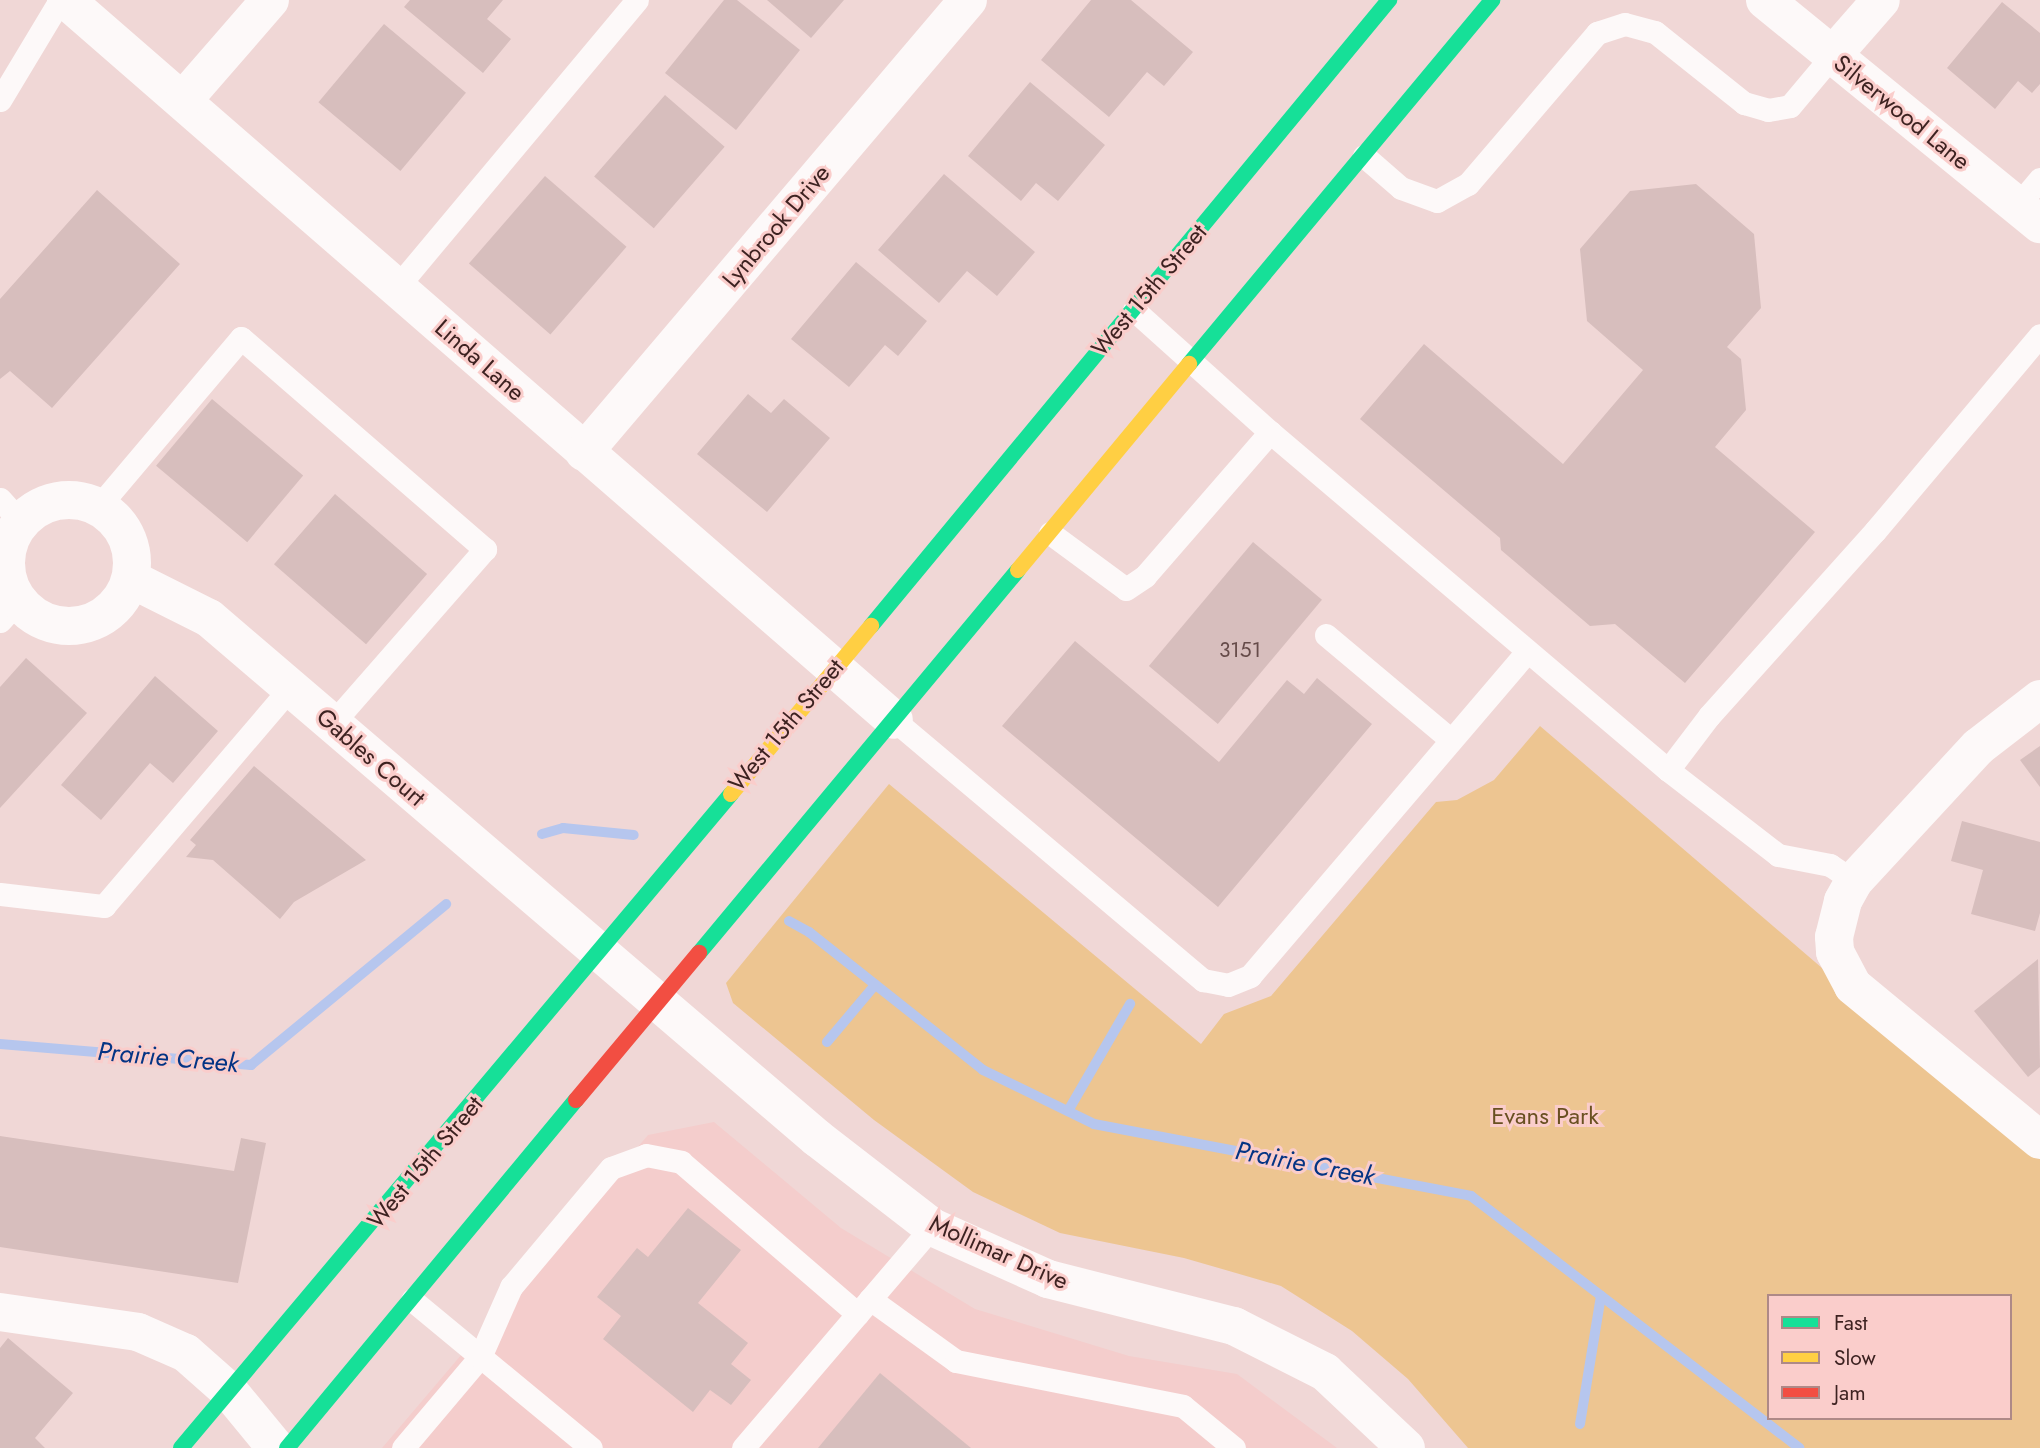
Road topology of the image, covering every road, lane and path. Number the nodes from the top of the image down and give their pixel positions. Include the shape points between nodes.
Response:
1 (60, 0) edge
2 (66, 0) edge
3 (270, 0) edge
4 (637, 0) edge
5 (968, 0) edge
6 (1389, 0) edge
7 (1492, 0) edge
8 (1765, 0) edge
9 (1881, 0) edge
10 (1832, 57) junction
11 (184, 99) junction
12 (0, 100) edge
13 (1364, 156) junction
14 (2033, 202) edge
15 (397, 287) junction
16 (1134, 310) junction
17 (2040, 335) edge
18 (1191, 362) junction
19 (1270, 432) junction
20 (584, 452) junction
21 (99, 506) junction
22 (10, 510) edge
23 (1050, 533) junction
24 (131, 579) junction
25 (9, 611) edge
26 (1326, 635) dead end
27 (1527, 652) junction
28 (833, 668) junction
29 (290, 688) junction
30 (2040, 699) edge
31 (894, 720) junction
32 (332, 724) junction
33 (1451, 740) junction
34 (1668, 770) junction
35 (1854, 881) junction
36 (0, 894) edge
37 (599, 952) junction
38 (660, 1003) junction
39 (2040, 1140) edge
40 (932, 1227) junction
41 (412, 1300) junction
42 (864, 1306) junction
43 (0, 1312) edge
44 (480, 1357) junction
45 (229, 1391) junction
46 (415, 1444) edge
47 (181, 1448) edge
48 (276, 1448) edge
49 (288, 1448) edge
50 (590, 1448) edge
51 (743, 1448) edge
52 (1234, 1448) edge
53 (1406, 1448) edge

1 - 12 lane
2 - 11 street, Linda Lane
3 - 11 street
4 - 15 lane
5 - 20 street, Lynbrook Drive
6 - 16 main road, West 15th Street
7 - 13 main road
8 - 10 street, Silverwood Lane
9 - 10 street
10 - 13 lane via 1790,106 1768,110 1744,103 1655,32 1625,24 1597,33 1468,184 1437,201 1402,188
10 - 14 street, Silverwood Lane
11 - 15 street, Linda Lane
13 - 18 main road
15 - 20 street, Linda Lane
16 - 18 lane
16 - 28 main road, West 15th Street
17 - 34 lane via 1875,531 1709,716
18 - 19 lane
18 - 23 main road
19 - 23 lane via 1145,576 1126,589
19 - 27 lane
20 - 28 street, Linda Lane
21 - 22 street via 58,500 37,508
21 - 24 street via 116,519 128,537
21 - 32 lane via 241,338 485,550
22 - 25 street
23 - 31 main road
24 - 25 street via 109,613 72,626
24 - 29 street, Gables Court via 209,618
26 - 33 lane
27 - 33 lane
27 - 34 lane
28 - 31 street, Linda Lane
28 - 37 main road, West 15th Street
29 - 32 street, Gables Court
29 - 36 lane via 104,906
30 - 35 street via 1978,747
31 - 33 lane via 1203,980 1228,985 1250,976
31 - 38 main road
32 - 37 street, Gables Court
34 - 35 lane via 1779,855 1830,865
35 - 39 street via 1843,901 1834,937 1835,952 1853,986
37 - 38 street, Mollimar Drive
37 - 45 main road, West 15th Street
38 - 40 street, Mollimar Drive via 817,1138
38 - 41 main road
40 - 42 lane
40 - 53 street, Mollimar Drive via 1048,1279 1234,1326 1325,1372
41 - 44 lane
41 - 49 main road
42 - 44 lane via 681,1162 646,1155 611,1168 511,1287
42 - 51 lane
42 - 52 lane via 956,1361 1183,1406
43 - 45 street via 138,1332 186,1353
44 - 46 lane
44 - 50 lane
45 - 47 main road, West 15th Street
45 - 48 street

